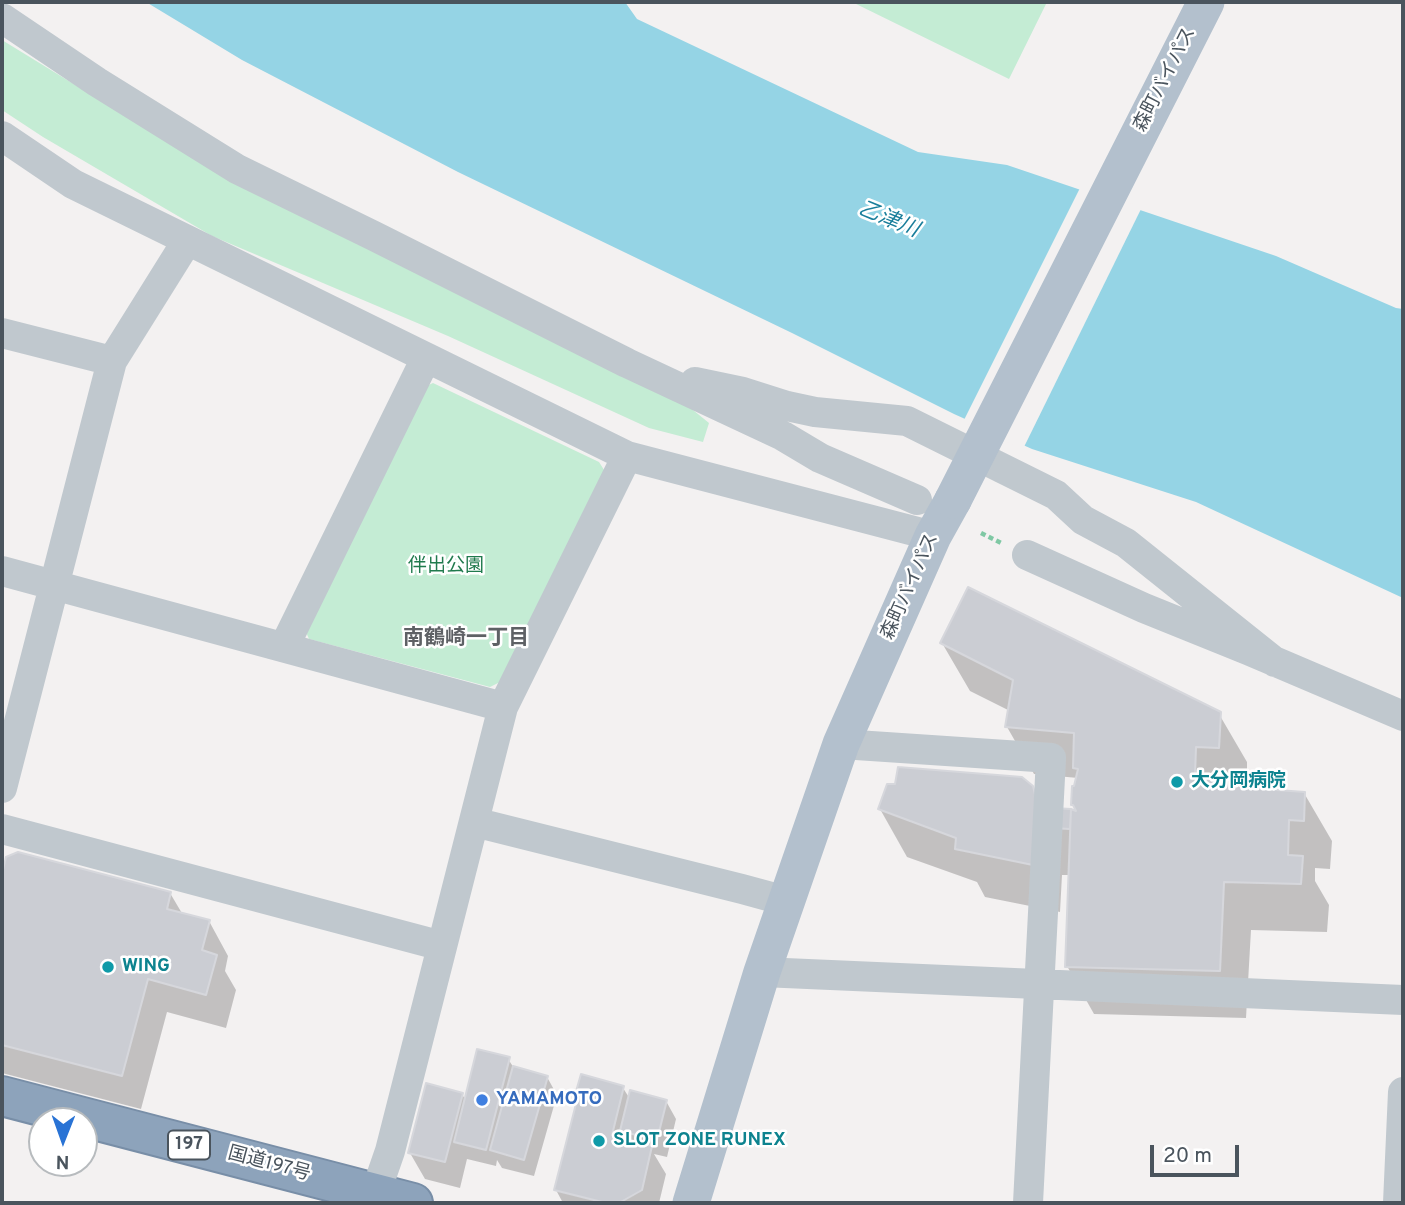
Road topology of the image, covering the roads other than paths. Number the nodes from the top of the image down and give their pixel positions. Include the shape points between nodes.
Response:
1 (1206, 2) edge
2 (2, 18) edge
3 (2, 136) edge
4 (187, 240) junction
5 (2, 332) edge
6 (426, 358) junction
7 (112, 361) junction
8 (650, 374) junction
9 (627, 456) junction
10 (917, 500) dead end
11 (933, 536) junction
12 (1027, 555) dead end
13 (2, 571) edge
14 (54, 585) junction
15 (284, 647) junction
16 (1275, 662) junction
17 (503, 707) junction
18 (1403, 716) edge
19 (841, 744) junction
20 (2, 789) edge
21 (474, 822) junction
22 (2, 829) edge
23 (786, 901) junction
24 (442, 946) junction
25 (762, 972) junction
26 (1040, 984) junction
27 (1403, 1000) edge
28 (1403, 1092) edge
29 (2, 1096) edge
30 (374, 1198) edge
31 (413, 1203) edge
32 (691, 1203) edge
33 (1028, 1203) edge
34 (1398, 1203) edge

1 - 11 main road, 森町バイパス, bridge
2 - 8 street via 237,169
3 - 4 street via 73,184
4 - 6 street
4 - 7 street
5 - 7 street
6 - 9 street
6 - 15 street
7 - 14 street
8 - 10 street
8 - 16 street via 815,412 907,421 1056,495 1083,520 1126,543
9 - 11 street
9 - 17 street
11 - 19 main road, 森町バイパス
12 - 16 street
13 - 14 street
14 - 15 street
14 - 20 street
15 - 17 street
16 - 18 street
17 - 21 street
19 - 23 main road, 森町バイパス
19 - 26 street via 1051,758
21 - 23 street
21 - 24 street
22 - 24 street
23 - 25 main road, 森町バイパス
24 - 30 street
25 - 26 street
25 - 32 main road, 森町バイパス
26 - 27 street
26 - 33 street
28 - 34 street
29 - 30 highway, 国道197号 / 197
30 - 31 highway, 国道197号 / 197

